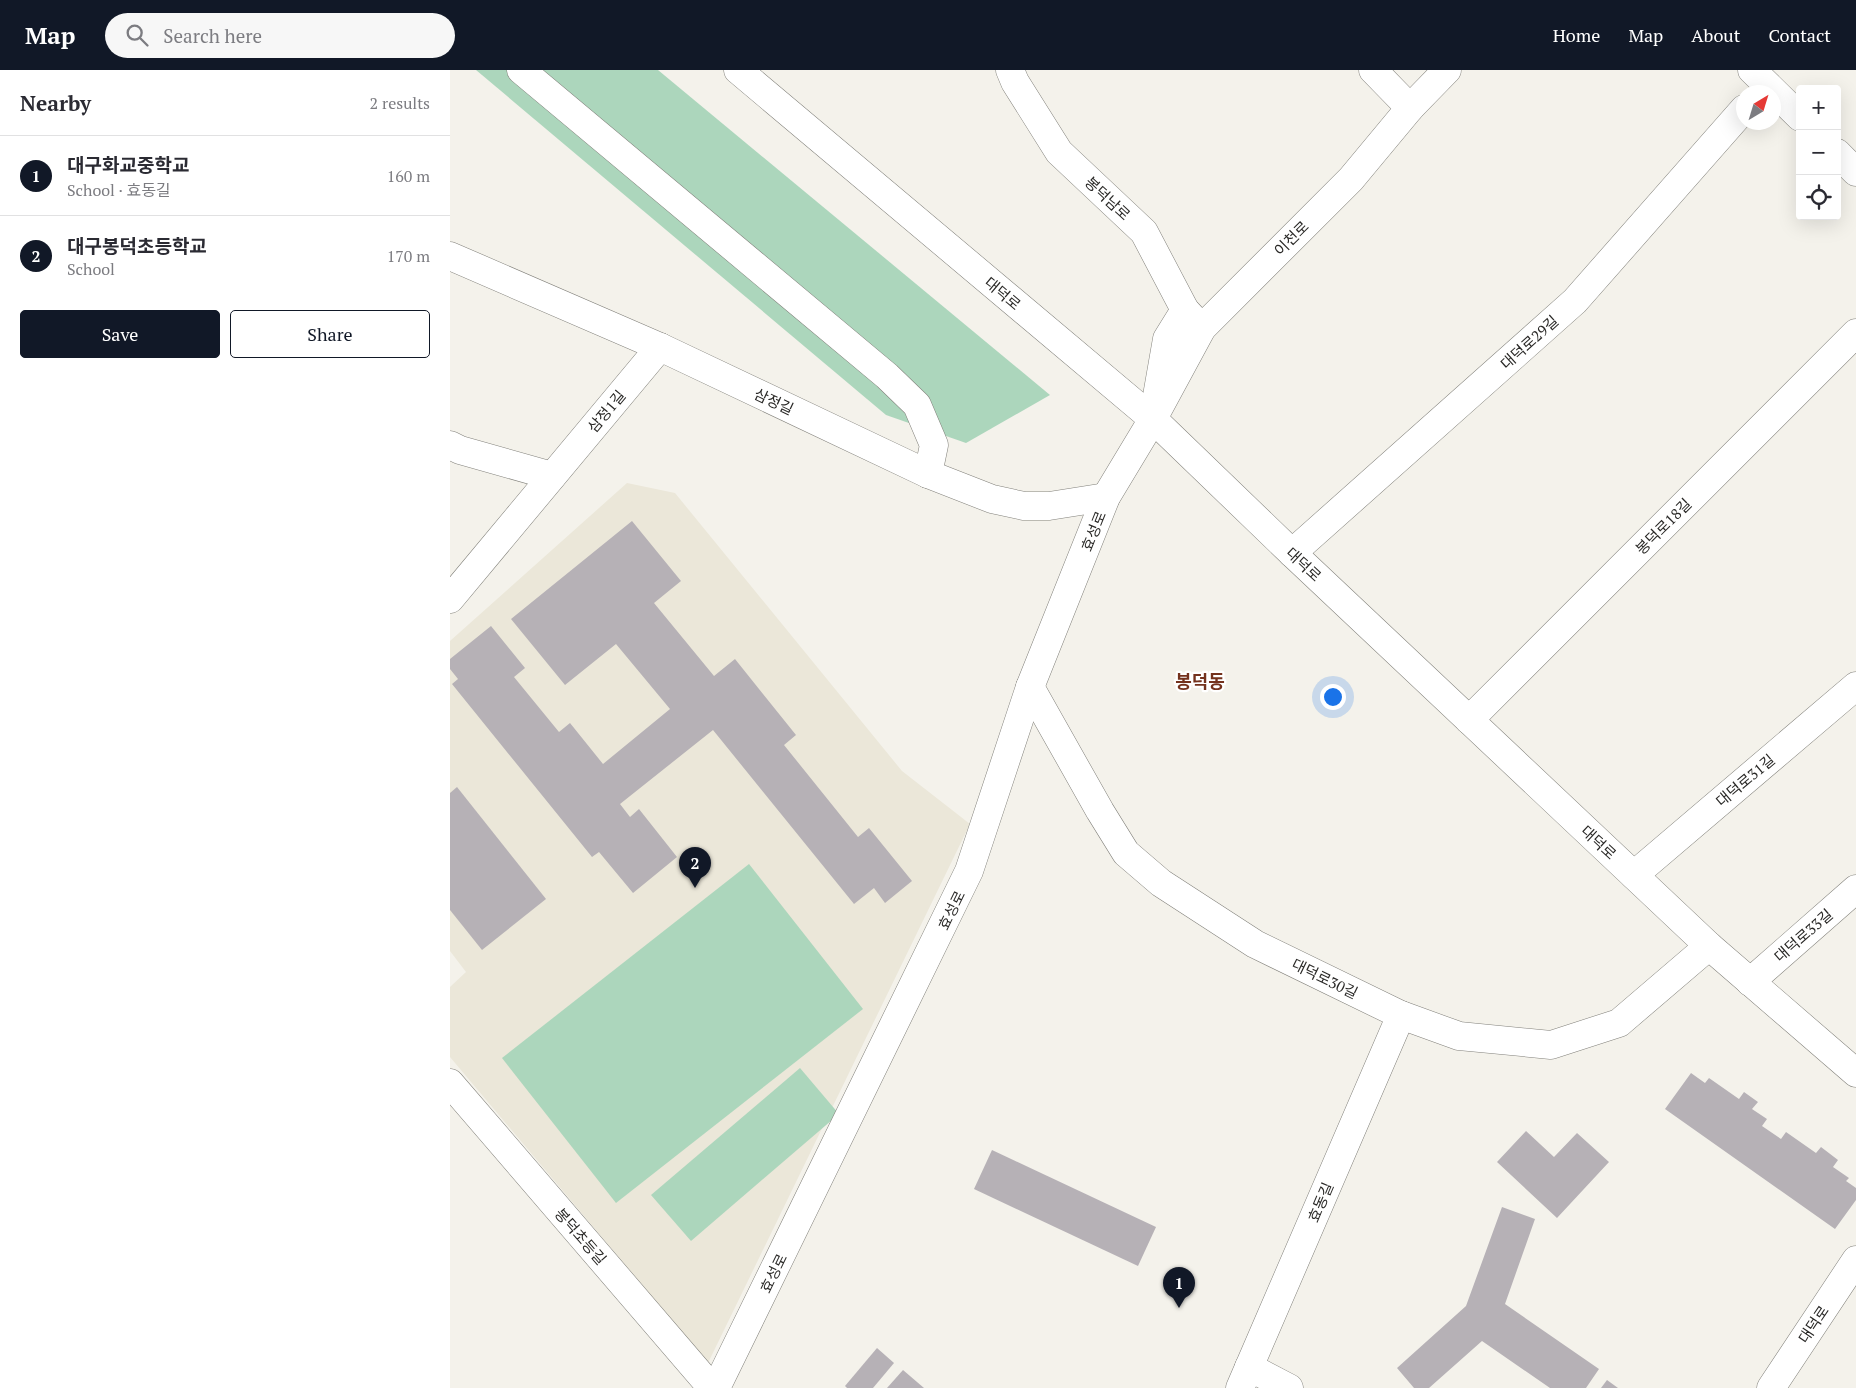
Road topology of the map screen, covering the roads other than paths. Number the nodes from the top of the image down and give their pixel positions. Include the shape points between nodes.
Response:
1 (521, 70) edge
2 (738, 70) edge
3 (1010, 70) edge
4 (1372, 70) edge
5 (1447, 70) edge
6 (1759, 82) edge
7 (1410, 108) junction
8 (1796, 114) edge
9 (1736, 118) edge
10 (1841, 157) edge
11 (1856, 172) edge
12 (450, 256) edge
13 (1193, 319) junction
14 (1856, 333) edge
15 (660, 346) junction
16 (1153, 419) junction
17 (450, 445) edge
18 (928, 474) junction
19 (552, 476) junction
20 (1106, 497) junction
21 (1292, 552) junction
22 (450, 599) edge
23 (1856, 686) edge
24 (1030, 687) junction
25 (1469, 720) junction
26 (1634, 875) junction
27 (1856, 889) edge
28 (1709, 946) junction
29 (1750, 982) junction
30 (1401, 1015) junction
31 (1856, 1073) edge
32 (450, 1084) edge
33 (1856, 1260) edge
34 (1245, 1377) edge
35 (712, 1388) edge
36 (716, 1388) edge
37 (1289, 1388) edge
38 (1770, 1388) edge

1 - 18 street via 887,376 916,405 934,445
2 - 16 street, 대덕로
3 - 13 street, 봉덕남로 via 1059,152 1144,232
4 - 7 street
5 - 7 street, 이천로
6 - 8 street
7 - 13 street, 이천로 via 1351,178
9 - 21 street, 대덕로29길 via 1575,301
10 - 11 street
12 - 15 street, 삼정길
13 - 16 street, 이천로 via 1167,339
14 - 25 street, 봉덕로18길
15 - 18 street, 삼정길
15 - 19 street, 삼정1길
16 - 20 street, 효성로
16 - 21 street, 대덕로
17 - 19 street
18 - 20 street, 삼정길 via 992,499 1024,506 1050,506
19 - 22 street, 삼정1길
20 - 24 street, 효성로
21 - 25 street, 대덕로
23 - 26 street, 대덕로31길
24 - 30 street, 대덕로30길 via 1126,853 1161,882 1255,944
24 - 36 street, 효성로 via 969,871
25 - 26 street, 대덕로
26 - 28 street, 대덕로
27 - 29 street, 대덕로33길
28 - 29 street, 대덕로
28 - 30 street, 대덕로30길 via 1619,1023 1551,1045 1459,1036
29 - 31 street, 대덕로
30 - 34 street, 효동길
32 - 35 street, 봉덕초등길
33 - 38 street, 대덕로
34 - 37 street

